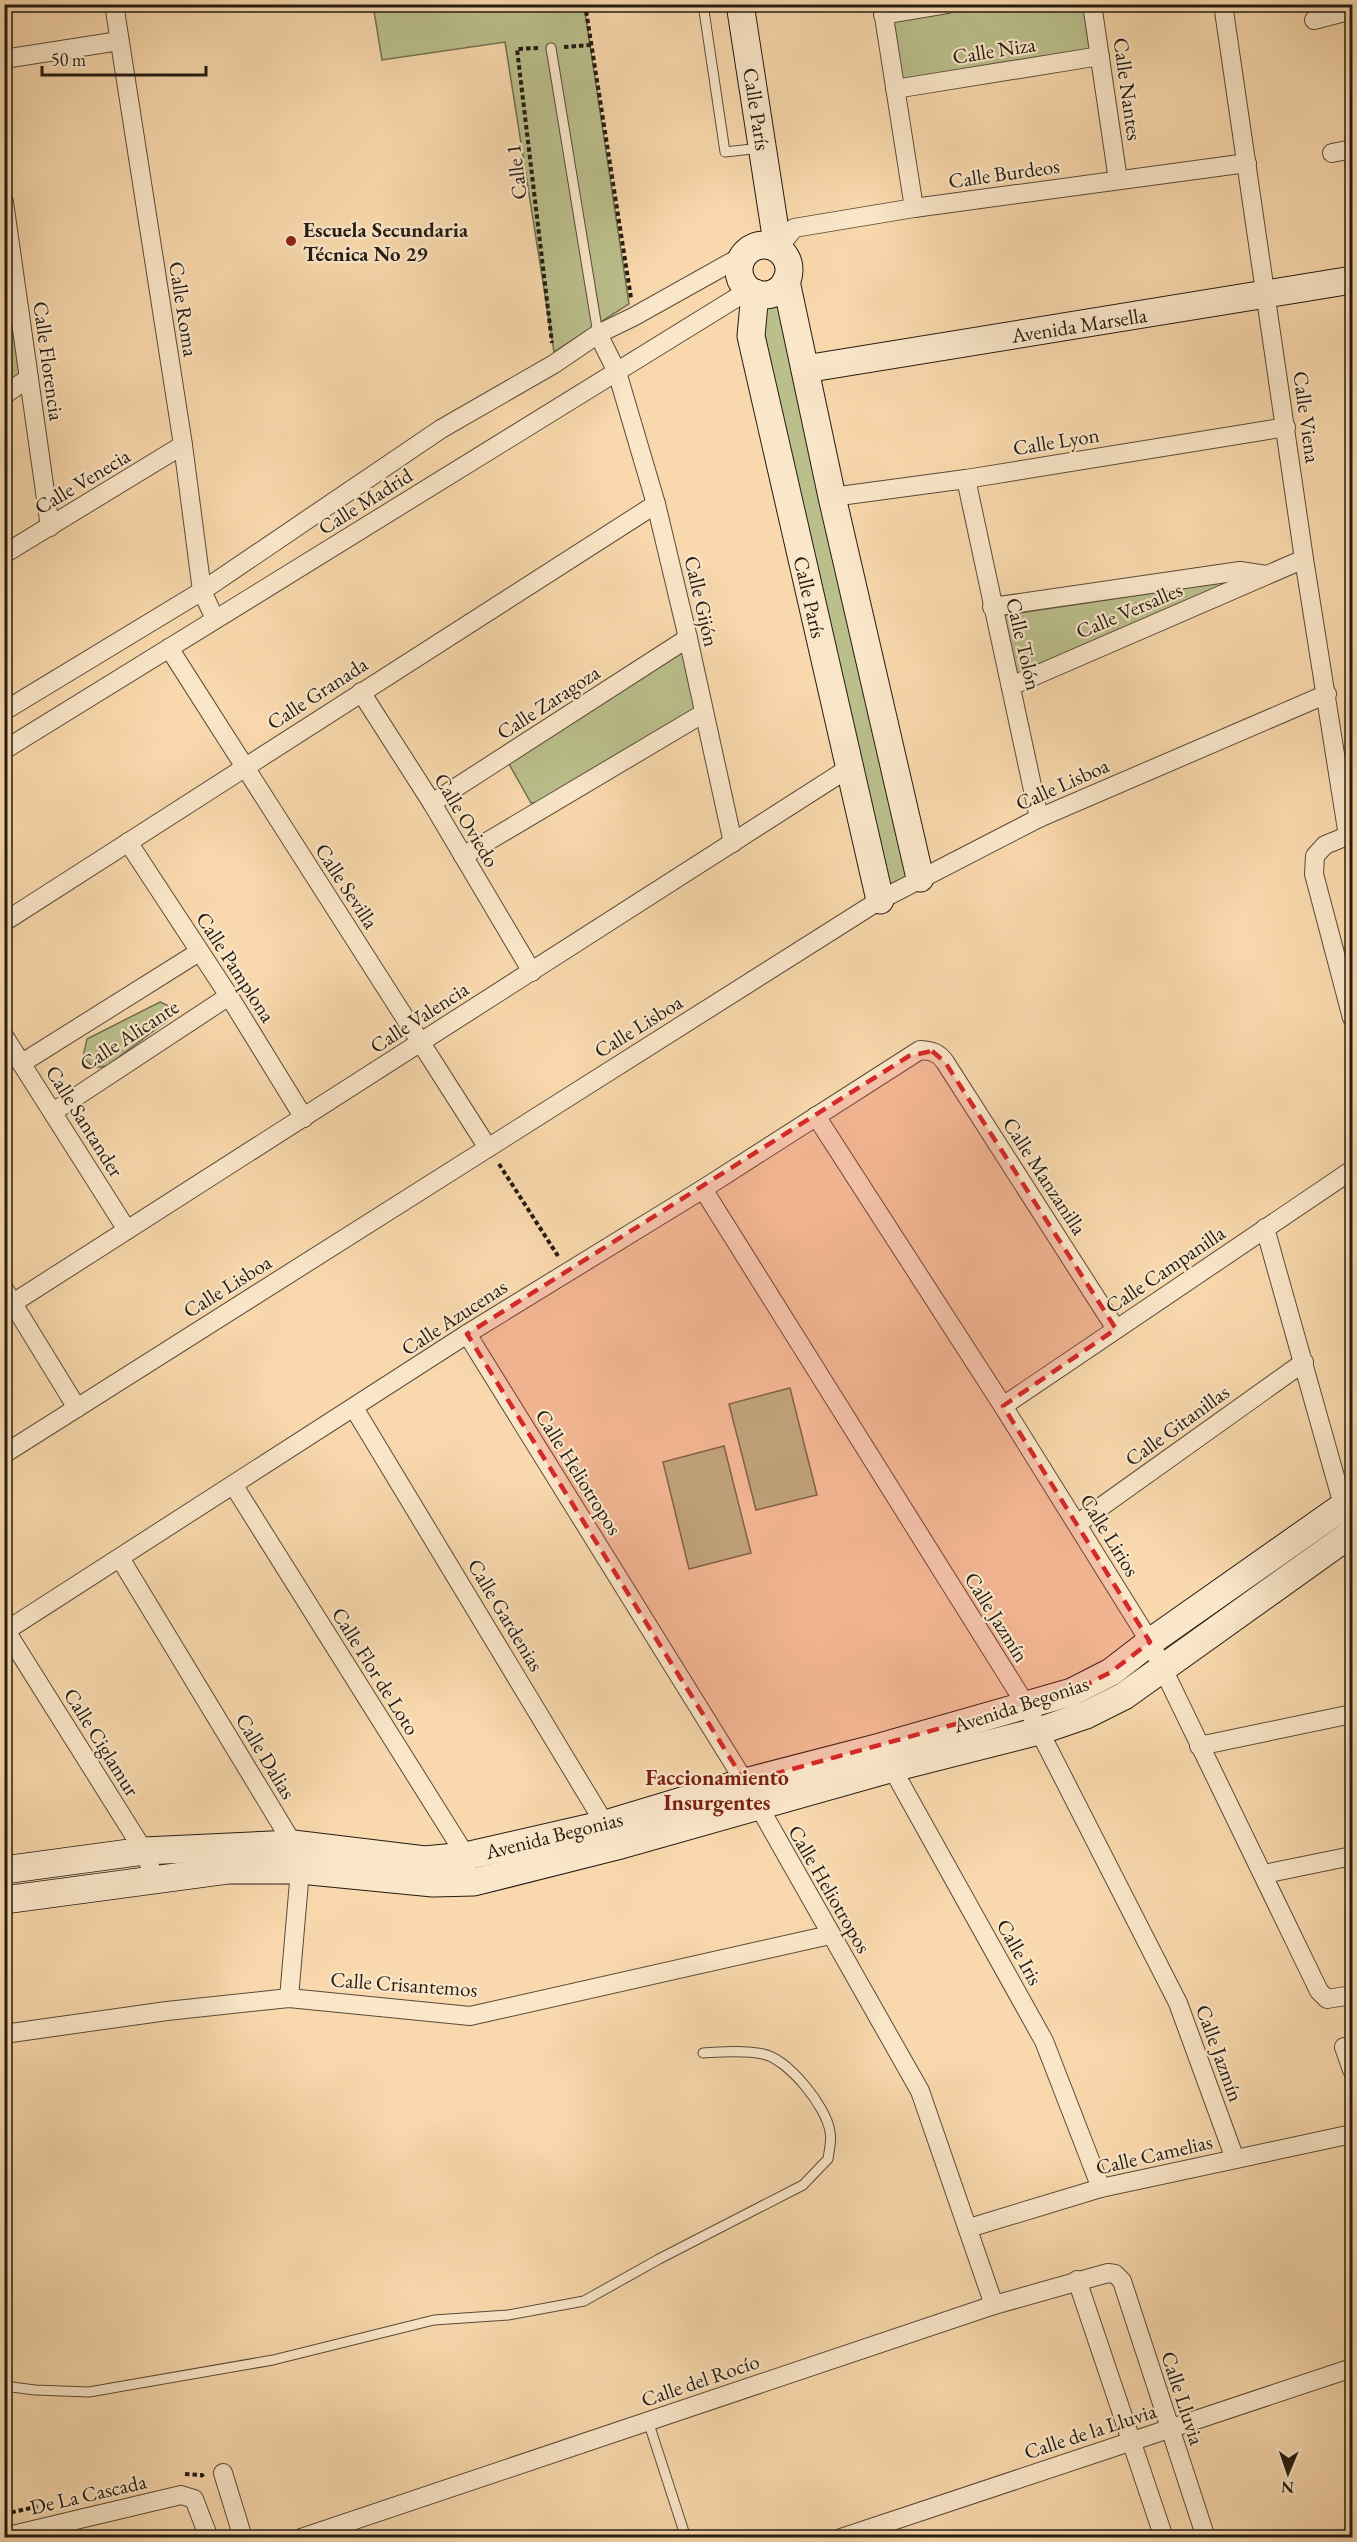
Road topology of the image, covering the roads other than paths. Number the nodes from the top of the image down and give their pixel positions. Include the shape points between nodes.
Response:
1 (114, 4) edge
2 (703, 4) edge
3 (740, 4) edge
4 (948, 4) edge
5 (1092, 4) edge
6 (1223, 4) edge
7 (882, 10) edge
8 (1353, 10) edge
9 (1314, 20) dead end
10 (119, 40) junction
11 (550, 48) road end
12 (1100, 56) junction
13 (4, 59) edge
14 (895, 89) junction
15 (764, 148) junction
16 (1353, 149) edge
17 (1332, 153) dead end
18 (1246, 163) junction
19 (1118, 180) junction
20 (4, 202) edge
21 (914, 208) junction
22 (778, 249) junction
23 (744, 255) junction
24 (1353, 280) edge
25 (786, 281) junction
26 (752, 291) junction
27 (1266, 295) junction
28 (12, 316) edge
29 (598, 334) junction
30 (805, 369) junction
31 (617, 372) junction
32 (29, 378) junction
33 (4, 395) edge
34 (1286, 427) junction
35 (183, 445) junction
36 (966, 479) junction
37 (832, 497) junction
38 (656, 504) junction
39 (50, 527) junction
40 (4, 554) edge
41 (1304, 559) junction
42 (1266, 575) junction
43 (202, 591) junction
44 (992, 607) junction
45 (216, 619) junction
46 (688, 638) junction
47 (169, 648) junction
48 (1011, 686) junction
49 (361, 692) junction
50 (1327, 694) junction
51 (4, 711) edge
52 (704, 713) junction
53 (4, 750) edge
54 (244, 767) junction
55 (849, 768) junction
56 (432, 803) junction
57 (1039, 818) junction
58 (1350, 835) edge
59 (128, 842) junction
60 (733, 843) junction
61 (463, 856) junction
62 (920, 878) junction
63 (880, 900) junction
64 (4, 922) edge
65 (199, 952) junction
66 (532, 972) junction
67 (229, 996) junction
68 (1353, 1018) edge
69 (4, 1036) edge
70 (421, 1043) junction
71 (932, 1051) joint
72 (22, 1064) junction
73 (53, 1112) junction
74 (816, 1116) junction
75 (304, 1118) junction
76 (488, 1148) junction
77 (1353, 1170) edge
78 (703, 1189) junction
79 (1265, 1228) junction
80 (128, 1230) junction
81 (9, 1296) edge
82 (1116, 1329) junction
83 (467, 1334) junction
84 (1304, 1362) junction
85 (1003, 1406) junction
86 (76, 1408) junction
87 (354, 1408) junction
88 (4, 1454) edge
89 (234, 1486) junction
90 (1349, 1503) edge
91 (1077, 1524) junction
92 (1352, 1534) edge
93 (120, 1558) junction
94 (5, 1631) edge
95 (1150, 1642) junction
96 (1162, 1668) junction
97 (1026, 1705) junction
98 (1353, 1714) edge
99 (1039, 1731) junction
100 (1199, 1746) junction
101 (886, 1757) junction
102 (745, 1782) junction
103 (758, 1807) junction
104 (612, 1835) junction
105 (293, 1844) junction
106 (144, 1851) junction
107 (466, 1856) junction
108 (1353, 1856) edge
109 (4, 1870) edge
110 (300, 1870) junction
111 (1264, 1874) junction
112 (155, 1880) junction
113 (474, 1882) junction
114 (6, 1896) edge
115 (830, 1935) junction
116 (1353, 1995) edge
117 (289, 1998) junction
118 (4, 2034) edge
119 (1344, 2047) dead end
120 (703, 2053) dead end
121 (1353, 2070) edge
122 (1353, 2134) edge
123 (1235, 2159) junction
124 (1101, 2188) junction
125 (969, 2228) junction
126 (1115, 2274) joint
127 (1077, 2280) junction
128 (994, 2305) junction
129 (1353, 2368) edge
130 (4, 2386) edge
131 (648, 2421) junction
132 (1170, 2429) junction
133 (1130, 2441) junction
134 (222, 2473) dead end
135 (4, 2537) edge
136 (209, 2538) edge
137 (243, 2538) edge
138 (301, 2538) edge
139 (686, 2538) edge
140 (841, 2538) edge
141 (1164, 2538) edge
142 (1206, 2538) edge

1 - 10 street, Calle Roma
2 - 15 lane via 725,152
3 - 15 street, Calle París
4 - 7 street
5 - 12 street, Calle Nantes
6 - 18 street, Calle Viena
7 - 14 street
8 - 9 street
10 - 13 street
10 - 35 street, Calle Roma
11 - 29 lane
12 - 14 street, Calle Niza
12 - 19 street, Calle Nantes
14 - 21 street
15 - 22 street, Calle París
16 - 17 street
18 - 19 street, Calle Burdeos
18 - 27 street, Calle Viena
19 - 21 street, Calle Burdeos
20 - 28 street, Calle Florencia
21 - 22 street, Calle Burdeos via 794,228
22 - 23 street via 760,245
22 - 25 street via 788,264
23 - 26 street via 739,267 741,280
23 - 29 street, Calle Madrid
24 - 27 street, Avenida Marsella
25 - 26 street via 779,290 768,294
25 - 30 street, Calle París
26 - 31 street, Calle Madrid
26 - 55 street, Calle París via 751,336
27 - 30 street, Avenida Marsella
27 - 34 street, Calle Viena
28 - 32 street, Calle Florencia
29 - 31 street, Calle Gijón
29 - 43 street, Calle Madrid via 441,429
30 - 37 street, Calle París
31 - 38 street, Calle Gijón
31 - 45 street, Calle Madrid
32 - 33 street
32 - 39 street, Calle Florencia
34 - 36 street, Calle Lyon
34 - 41 street, Calle Viena
35 - 39 street, Calle Venecia
35 - 43 street, Calle Roma
36 - 37 street, Calle Lyon
36 - 44 street, Calle Tolón
37 - 62 street, Calle París
38 - 46 street, Calle Gijón
38 - 49 street, Calle Granada
39 - 40 street, Calle Venecia
41 - 42 street, Calle Versalles
41 - 50 street, Calle Viena
42 - 44 street, Calle Versalles via 1240,571
42 - 48 street, Calle Versalles
43 - 45 street, Calle Roma
43 - 51 street, Calle Madrid
44 - 48 street, Calle Tolón
45 - 47 street, Calle Madrid
46 - 52 street, Calle Gijón
46 - 56 street, Calle Zaragoza
47 - 53 street, Calle Madrid
47 - 54 street, Calle Sevilla
48 - 57 street, Calle Tolón
49 - 54 street, Calle Granada
49 - 56 street, Calle Oviedo
50 - 57 street, Calle Lisboa
50 - 58 street, Calle Viena
52 - 60 street, Calle Gijón
52 - 61 street
54 - 59 street, Calle Granada
54 - 70 street, Calle Sevilla
55 - 60 street, Calle Valencia
55 - 63 street, Calle París
56 - 61 street, Calle Oviedo
57 - 62 street, Calle Lisboa
58 - 68 street via 1325,845 1315,856 1314,874
59 - 64 street, Calle Granada
59 - 65 street, Calle Pamplona
60 - 66 street, Calle Valencia
61 - 66 street, Calle Oviedo
62 - 63 street, Calle Lisboa
63 - 76 street, Calle Lisboa
65 - 67 street, Calle Pamplona
65 - 72 street, Calle Alicante
66 - 70 street, Calle Valencia
67 - 73 street, Calle Alicante
67 - 75 street, Calle Pamplona
69 - 72 street, Calle Santander
70 - 75 street, Calle Valencia
70 - 76 street, Calle Sevilla
71 - 74 street, Calle Azucenas via 920,1050 909,1056
71 - 82 street, Calle Manzanilla via 945,1062
72 - 73 street, Calle Santander
73 - 80 street, Calle Santander
74 - 78 street, Calle Azucenas
74 - 85 street, Calle Lirios
75 - 80 street, Calle Valencia
76 - 86 street, Calle Lisboa
77 - 79 street, Calle Campanilla
78 - 83 street, Calle Azucenas
78 - 97 street, Calle Jazmín
79 - 82 street, Calle Campanilla
79 - 84 street
80 - 81 street, Calle Valencia
81 - 86 street
82 - 85 street, Calle Campanilla
83 - 87 street, Calle Azucenas
83 - 102 street, Calle Heliotropos
84 - 90 street
84 - 91 street, Calle Gitanillas
85 - 91 street, Calle Lirios
86 - 88 street, Calle Lisboa
87 - 89 street, Calle Azucenas
87 - 104 street, Calle Gardenias
89 - 93 street, Calle Azucenas
89 - 107 street, Calle Flor de Loto
90 - 92 street
90 - 95 street, Avenida Begonias
91 - 95 street, Calle Lirios
92 - 96 street, Avenida Begonias
93 - 94 street, Calle Azucenas
93 - 105 street, Calle Dalias
94 - 106 street, Calle Ciglamur
95 - 96 street, Calle Lirios
95 - 97 street, Avenida Begonias via 1101,1677 1072,1692
96 - 99 street, Avenida Begonias via 1124,1696
96 - 100 street, Calle Lirios
97 - 99 street, Calle Jazmín
97 - 101 street, Avenida Begonias
98 - 100 street
99 - 101 street, Avenida Begonias
99 - 123 street, Calle Jazmín via 1179,2003
100 - 111 street, Calle Lirios
101 - 102 street, Avenida Begonias
101 - 103 street, Avenida Begonias
101 - 124 street, Calle Iris via 1044,2041
102 - 103 street, Calle Heliotropos
102 - 104 street, Avenida Begonias
103 - 104 street, Avenida Begonias
103 - 115 street, Calle Heliotropos
104 - 107 street, Avenida Begonias
104 - 113 street, Avenida Begonias
105 - 106 street, Avenida Begonias
105 - 107 street, Avenida Begonias via 425,1860
105 - 110 street, Calle Dalias
106 - 109 street, Avenida Begonias
106 - 112 street, Calle Ciglamur
107 - 113 street, Calle Flor de Loto
108 - 111 street
110 - 112 street, Avenida Begonias via 228,1870
110 - 113 street, Avenida Begonias via 433,1883
110 - 117 street, Calle Dalias
111 - 116 street, Calle Lirios via 1319,1991 1327,1999
112 - 114 street, Avenida Begonias
115 - 117 street, Calle Crisantemos via 470,2016
115 - 125 street, Calle Heliotropos via 920,2091
117 - 118 street, Calle Crisantemos
119 - 121 street
120 - 130 lane via 765,2054 796,2074 817,2101 831,2131 828,2159 803,2185 584,2301 508,2315 434,2320 273,2360 89,2392
122 - 123 street, Calle Camelias
123 - 124 street, Calle Camelias
124 - 125 street, Calle Camelias
125 - 128 street, Calle Heliotropos
126 - 127 street, Calle del Rocío
126 - 132 street, Calle Lluvia via 1122,2281
127 - 128 street, Calle del Rocío
127 - 133 street
128 - 131 street, Calle del Rocío
129 - 132 street, Calle de la Lluvia
131 - 138 street, Calle del Rocío
131 - 139 lane
132 - 133 street, Calle de la Lluvia
132 - 142 street, Calle Lluvia
133 - 140 street, Calle de la Lluvia
133 - 141 street
134 - 137 street
135 - 136 street, De La Cascada via 181,2495 194,2499

